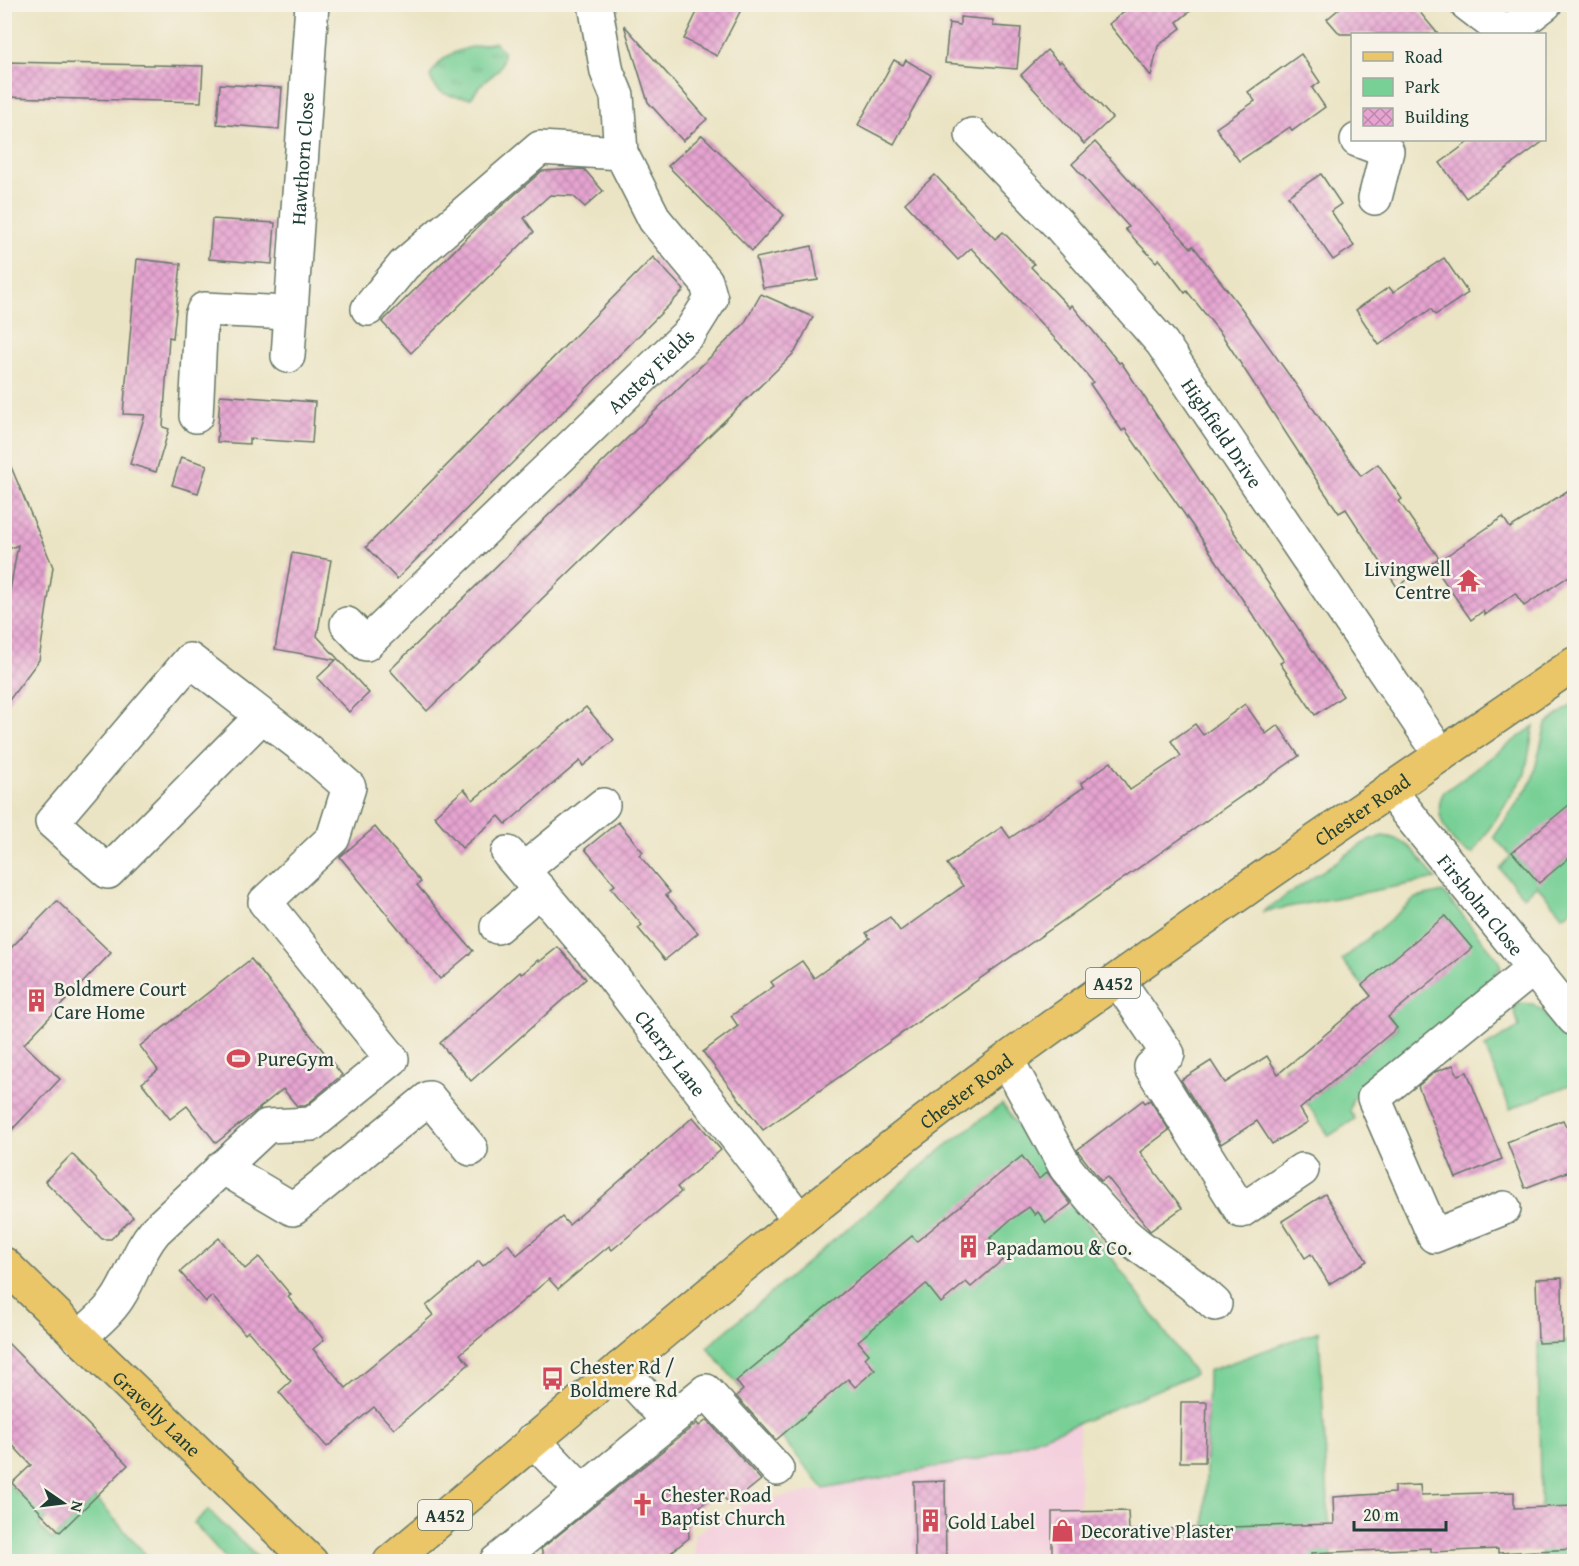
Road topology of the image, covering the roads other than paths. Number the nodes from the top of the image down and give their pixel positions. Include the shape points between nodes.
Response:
1 (312, 4) edge
2 (595, 4) edge
3 (1467, 4) edge
4 (1545, 4) edge
5 (1505, 33) edge
6 (1507, 33) edge
7 (972, 135) dead end
8 (1369, 141) edge
9 (621, 153) junction
10 (1375, 198) dead end
11 (368, 309) dead end
12 (289, 313) junction
13 (288, 356) dead end
14 (196, 416) dead end
15 (347, 624) dead end
16 (1575, 664) edge
17 (262, 716) junction
18 (1441, 755) junction
19 (1389, 790) junction
20 (603, 805) dead end
21 (524, 871) junction
22 (497, 927) dead end
23 (1534, 968) junction
24 (1118, 980) junction
25 (1575, 1019) edge
26 (1007, 1060) junction
27 (471, 1149) dead end
28 (222, 1167) junction
29 (1302, 1170) dead end
30 (1504, 1208) dead end
31 (799, 1220) junction
32 (4, 1264) edge
33 (1215, 1304) dead end
34 (79, 1338) junction
35 (620, 1368) junction
36 (669, 1421) junction
37 (533, 1440) junction
38 (777, 1469) dead end
39 (582, 1491) junction
40 (311, 1562) edge
41 (390, 1562) edge
42 (496, 1562) edge

1 - 12 street, Hawthorn Close
2 - 9 street, Anstey Fields via 607,72 616,96
3 - 5 street
4 - 6 street
7 - 18 street, Highfield Drive via 1058,224 1162,343
8 - 10 street
9 - 11 street via 540,148 404,265
9 - 15 street, Anstey Fields via 655,220 706,281 711,299 691,331 366,644
12 - 13 street, Hawthorn Close
12 - 14 street via 204,309
16 - 18 main road, Chester Road / A452
17 - 17 street via 190,660 52,822 108,872
17 - 28 street via 350,787 333,838 265,902 392,1059 312,1124 267,1126
18 - 19 main road, Chester Road / A452
19 - 23 street, Firsholm Close
19 - 24 main road, Chester Road / A452
20 - 21 street
21 - 22 street
21 - 31 street, Cherry Lane via 610,973
23 - 25 street, Firsholm Close
23 - 30 street via 1374,1098 1434,1236
24 - 26 main road, Chester Road / A452
24 - 29 street via 1168,1054 1151,1067 1241,1211
26 - 31 main road, Chester Road / A452
26 - 33 street via 1077,1183 1138,1245
27 - 28 street via 429,1098 293,1209
28 - 34 street via 155,1231 141,1248 111,1307
31 - 35 main road, Chester Road / A452
32 - 34 main road, Gravelly Lane
34 - 40 main road, Gravelly Lane
35 - 36 street
35 - 37 main road, Chester Road / A452
36 - 38 street via 706,1391
36 - 39 street
37 - 39 street
37 - 41 main road, Chester Road / A452
39 - 42 street

